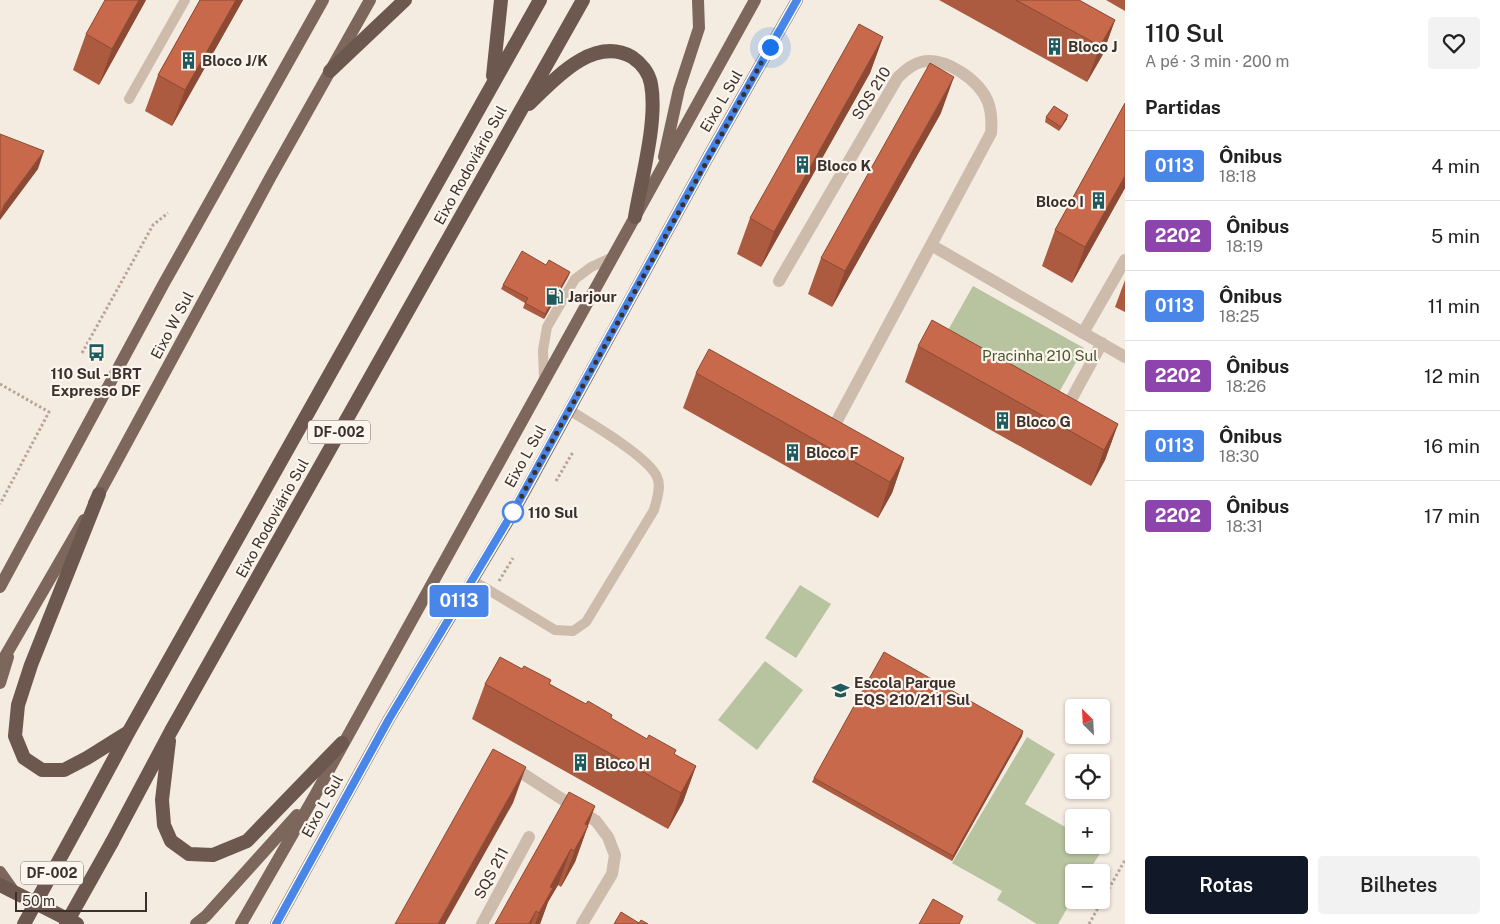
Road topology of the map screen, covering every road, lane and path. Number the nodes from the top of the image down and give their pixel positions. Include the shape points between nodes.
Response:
1 (185, 0) edge
2 (323, 0) edge
3 (405, 0) edge
4 (501, 0) edge
5 (583, 0) edge
6 (698, 0) edge
7 (754, 0) edge
8 (797, 0) edge
9 (370, 1) edge
10 (537, 4) edge
11 (330, 71) junction
12 (492, 84) junction
13 (129, 99) dead end
14 (517, 115) junction
15 (662, 168) junction
16 (168, 213) dead end
17 (635, 217) junction
18 (931, 245) junction
19 (613, 256) junction
20 (1125, 260) edge
21 (780, 281) dead end
22 (1083, 333) junction
23 (1102, 343) junction
24 (82, 353) dead end
25 (1125, 357) edge
26 (544, 379) junction
27 (0, 384) edge
28 (1049, 400) edge
29 (569, 410) junction
30 (831, 430) edge
31 (573, 452) dead end
32 (556, 481) dead end
33 (99, 494) junction
34 (0, 504) edge
35 (514, 558) dead end
36 (472, 580) junction
37 (0, 587) edge
38 (492, 592) junction
39 (13, 642) junction
40 (0, 665) edge
41 (0, 683) edge
42 (171, 731) junction
43 (128, 733) junction
44 (342, 743) junction
45 (503, 762) edge
46 (314, 797) junction
47 (529, 837) dead end
48 (1125, 860) edge
49 (0, 872) edge
50 (6, 887) edge
51 (24, 924) edge
52 (66, 924) edge
53 (77, 924) edge
54 (196, 924) edge
55 (241, 924) edge
56 (276, 924) edge
57 (482, 924) edge
58 (582, 924) edge
59 (1089, 924) edge

1 - 13 lane
2 - 37 main road, Eixo W Sul via 163,285
3 - 11 highway
4 - 12 highway
5 - 14 highway, Eixo Rodoviário Sul / DF-002
6 - 15 main road via 700,28 679,89
7 - 15 main road, Eixo L Sul
8 - 29 main road, Eixo L Sul
9 - 11 main road, Eixo W Sul
10 - 12 highway, Eixo Rodoviário Sul / DF-002
11 - 33 main road, Eixo W Sul
12 - 43 highway, Eixo Rodoviário Sul / DF-002
14 - 17 highway via 568,67 598,53 623,52 641,62 651,83 652,106
14 - 42 highway, Eixo Rodoviário Sul / DF-002
15 - 17 main road, Eixo L Sul
16 - 24 path via 153,225
17 - 19 main road, Eixo L Sul
18 - 21 street, SQS 210 via 991,133 992,116 987,100 977,86 952,67 936,61 921,62 898,77
18 - 22 street
18 - 30 street, SQS 210
19 - 26 main road, Eixo L Sul
19 - 26 lane via 575,279 547,327 543,350
20 - 22 street
22 - 23 street
23 - 25 street
23 - 28 street via 1070,411
26 - 44 main road, Eixo L Sul
27 - 34 path via 49,412
29 - 36 main road, Eixo L Sul
29 - 38 lane via 649,464 658,478 654,510 586,622 573,631 555,630
31 - 32 path
33 - 39 main road, Eixo W Sul
33 - 43 highway via 31,665 18,705 15,736 24,758 42,770 64,770
35 - 38 path
36 - 38 lane
36 - 56 main road, Eixo L Sul via 389,719
39 - 40 main road, Eixo W Sul
39 - 41 main road
42 - 44 highway via 162,800 164,825 171,841 189,854 213,855 247,841
42 - 52 highway, Eixo Rodoviário Sul / DF-002, bridge
43 - 51 highway, Eixo Rodoviário Sul / DF-002, bridge
44 - 46 main road, Eixo L Sul
45 - 58 street via 596,821 608,837 615,855 612,874
46 - 54 main road
46 - 55 main road, Eixo L Sul
47 - 57 street, SQS 211
48 - 59 path
49 - 50 main road
50 - 53 highway

